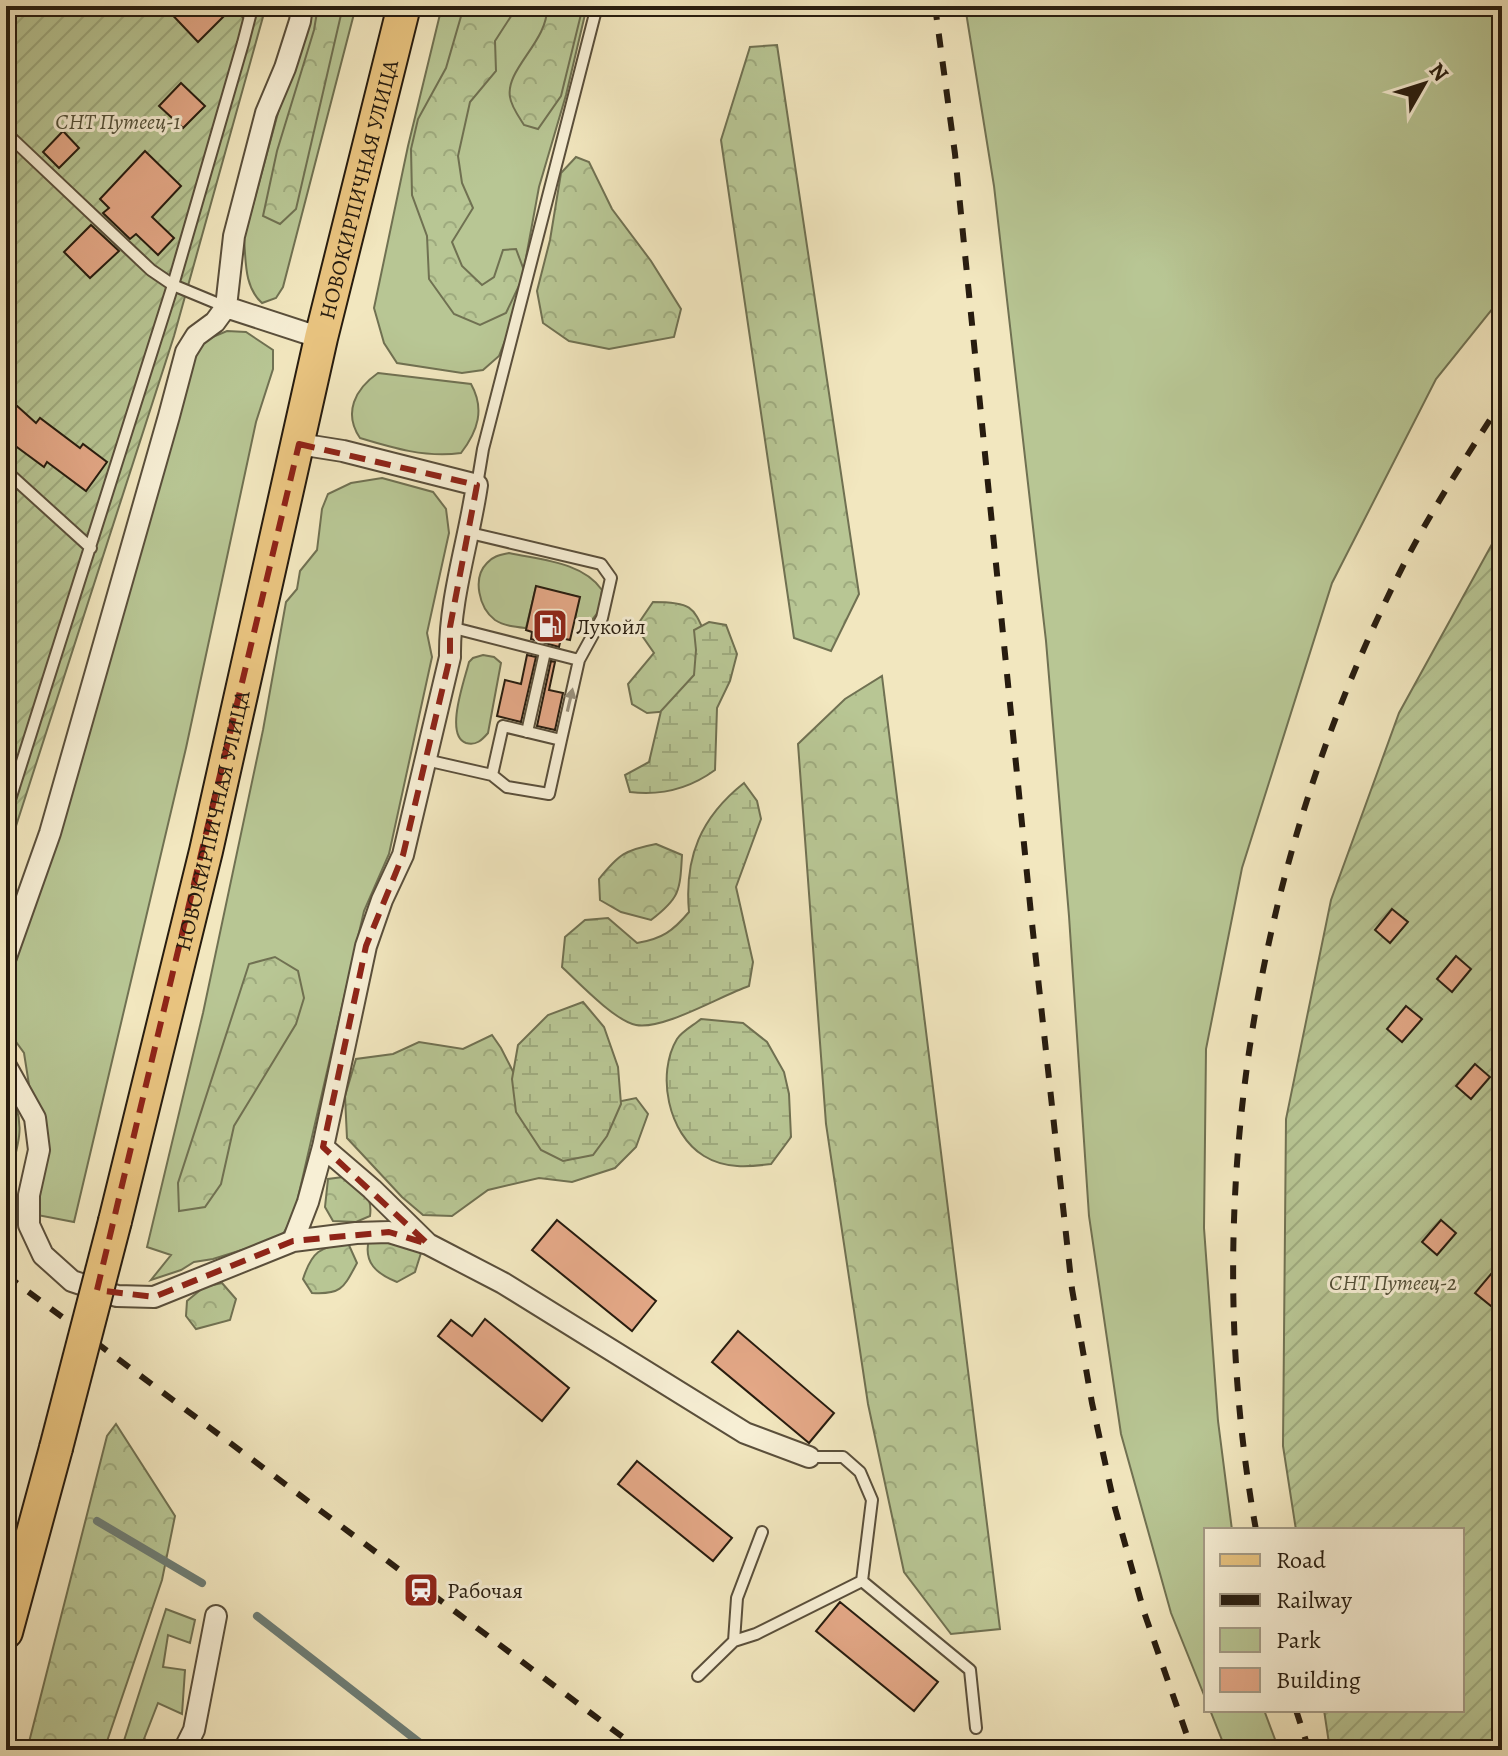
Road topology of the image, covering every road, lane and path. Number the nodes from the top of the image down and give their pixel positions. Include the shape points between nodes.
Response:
1 (240, 6) edge
2 (302, 6) edge
3 (404, 6) edge
4 (597, 6) edge
5 (6, 133) edge
6 (173, 285) junction
7 (226, 307) junction
8 (321, 338) junction
9 (299, 444) junction
10 (6, 471) edge
11 (477, 485) junction
12 (470, 533) junction
13 (91, 548) junction
14 (450, 627) junction
15 (545, 652) junction
16 (579, 660) junction
17 (527, 732) junction
18 (561, 740) junction
19 (426, 760) junction
20 (492, 775) junction
21 (10, 785) edge
22 (6, 812) edge
23 (6, 957) edge
24 (6, 1066) edge
25 (323, 1147) junction
26 (293, 1241) junction
27 (428, 1244) junction
28 (809, 1457) joint
29 (762, 1532) dead end
30 (862, 1581) junction
31 (216, 1616) dead end
32 (6, 1632) edge
33 (734, 1641) junction
34 (698, 1676) dead end
35 (976, 1728) dead end
36 (184, 1750) edge

1 - 6 lane via 250,16
2 - 7 street via 266,113 234,236
3 - 8 main road, НОВОКИРПИЧНАЯ УЛИЦА
4 - 11 lane
5 - 6 lane
6 - 7 lane
6 - 13 lane
7 - 8 street
7 - 23 street via 186,352 54,818
8 - 9 main road, НОВОКИРПИЧНАЯ УЛИЦА
9 - 11 street
9 - 32 main road, НОВОКИРПИЧНАЯ УЛИЦА, bridge via 115,1221
10 - 13 lane
11 - 12 street
12 - 14 street
12 - 16 lane via 601,564 611,578 602,618
13 - 21 lane
14 - 15 lane
14 - 19 street via 450,657
15 - 16 lane
15 - 17 lane
18 -> 16 lane
17 - 18 lane
17 - 20 lane via 503,726
18 - 20 lane via 549,794 507,787
19 - 20 lane
19 - 25 street via 403,855 366,946
21 - 22 lane
24 - 26 street via 35,1118 39,1150 29,1225 43,1255 72,1281 117,1296 154,1297
25 - 26 street
25 - 27 street
26 - 27 street via 389,1232
27 - 28 street via 503,1283 745,1433
28 - 30 lane via 843,1457 860,1472 872,1500
29 - 33 lane via 737,1598
30 - 33 lane
30 - 35 lane via 970,1670
31 - 36 street via 194,1730
33 - 34 lane

